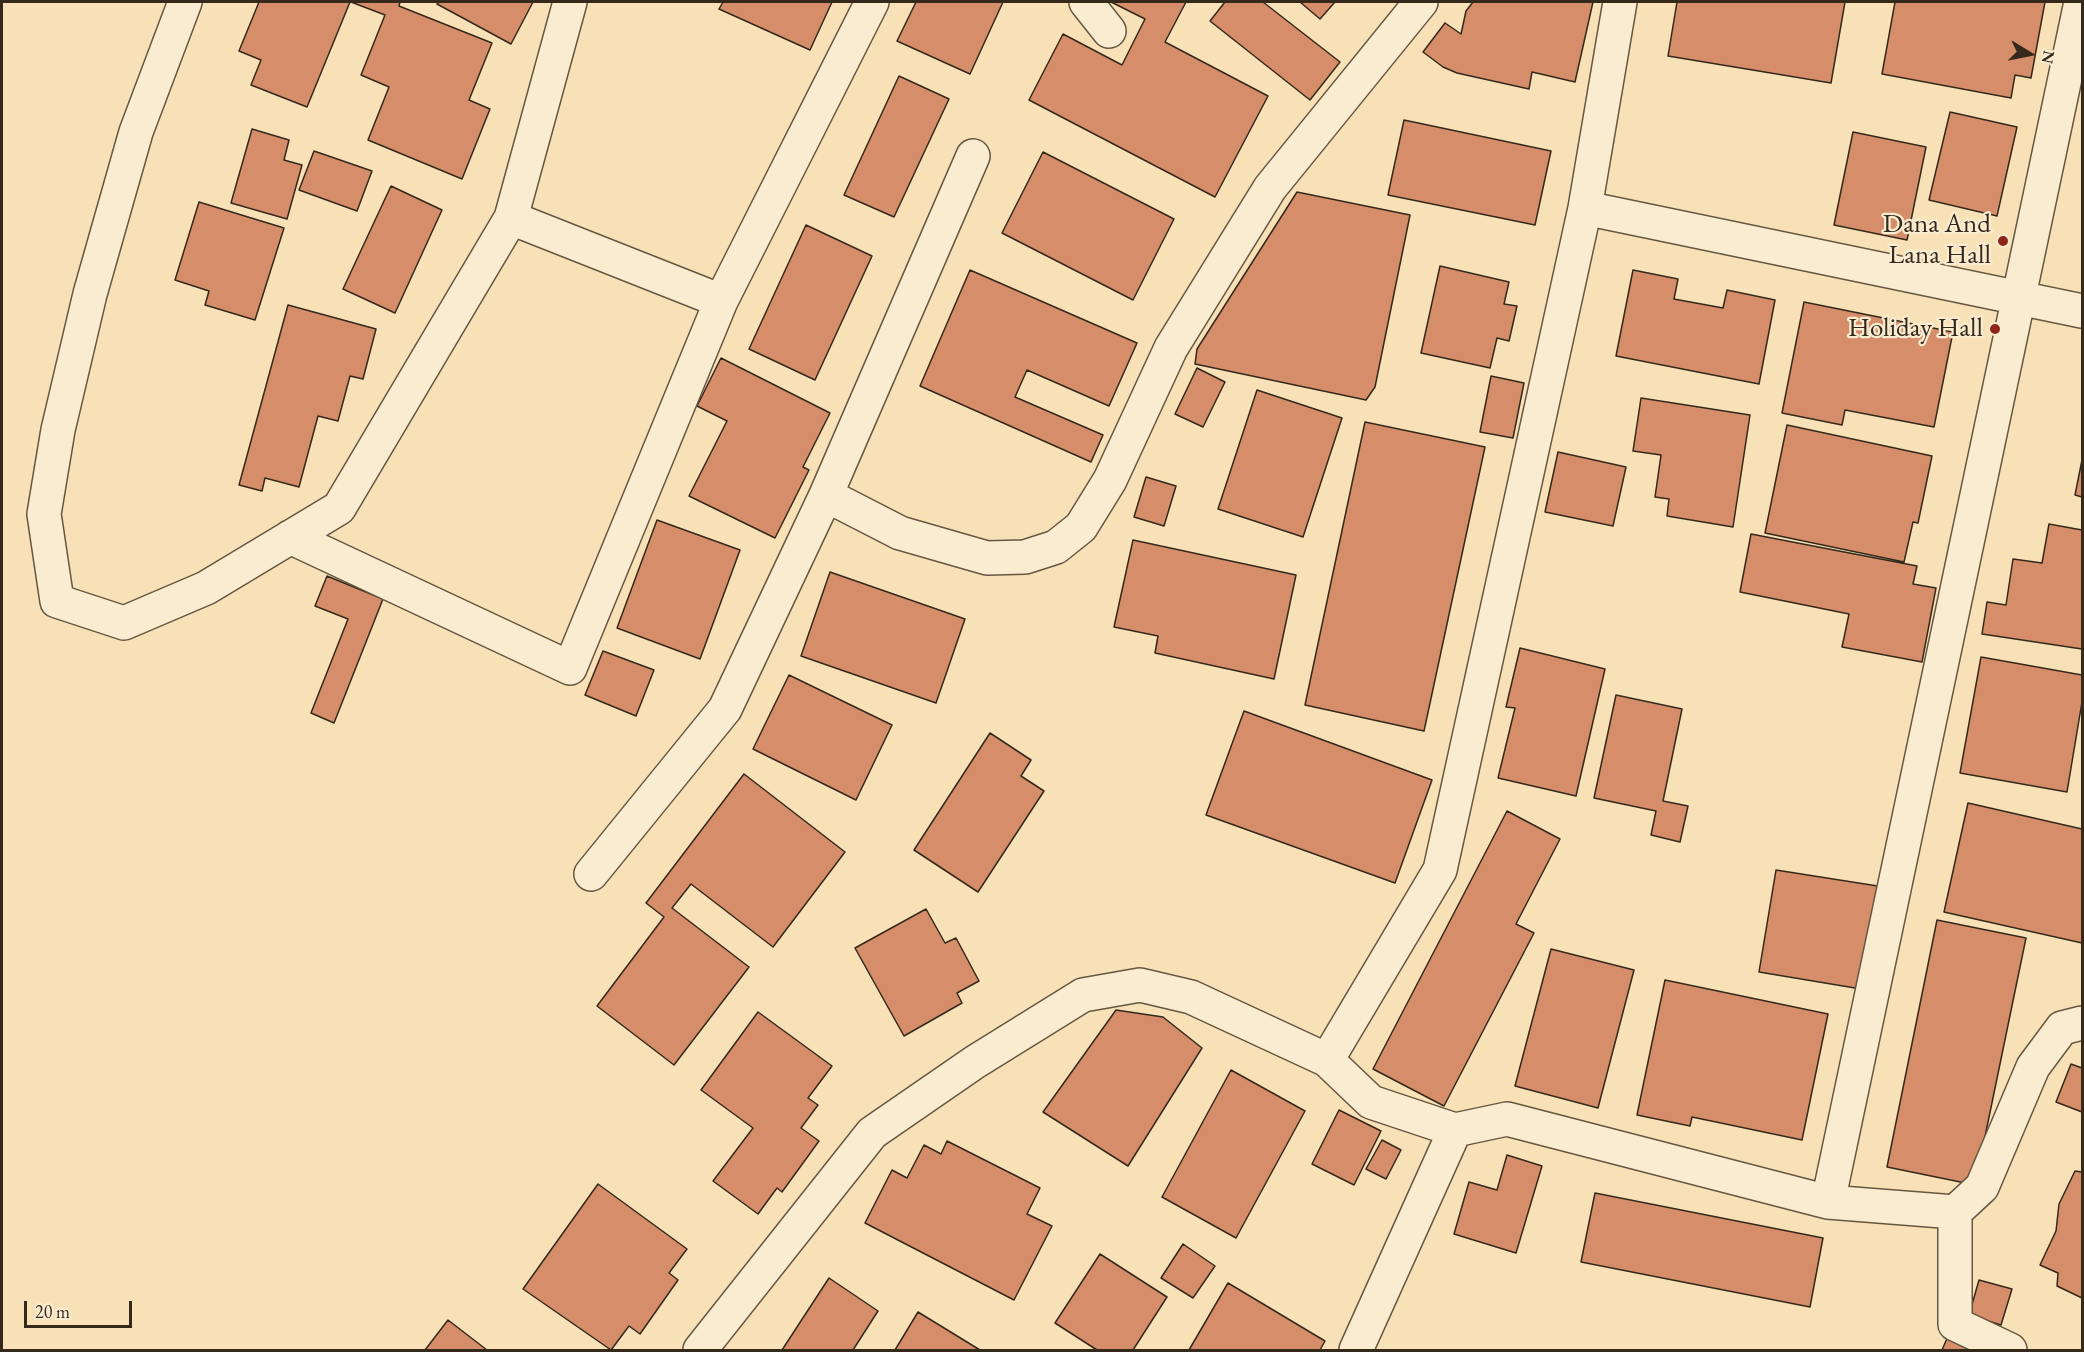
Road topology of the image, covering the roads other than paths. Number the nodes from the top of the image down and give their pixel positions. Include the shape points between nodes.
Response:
1 (186, 2) edge
2 (570, 2) edge
3 (872, 2) edge
4 (1086, 2) edge
5 (1421, 2) edge
6 (1620, 2) edge
7 (2081, 2) edge
8 (1109, 31) dead end
9 (973, 156) dead end
10 (1585, 208) junction
11 (511, 218) junction
12 (2018, 297) junction
13 (721, 301) junction
14 (2082, 311) edge
15 (826, 495) junction
16 (290, 537) junction
17 (591, 874) dead end
18 (2082, 1023) edge
19 (1327, 1060) junction
20 (1455, 1130) junction
21 (1828, 1202) junction
22 (1955, 1212) junction
23 (700, 1350) edge
24 (1356, 1350) edge
25 (2010, 1350) edge

1 - 16 street via 136,132 90,294 58,430 44,514 57,601 123,623 206,588
2 - 11 street
3 - 13 street
4 - 8 street
5 - 15 street via 1270,188 1171,348 1110,480 1081,527 1056,547 1024,557 987,558 900,533
6 - 10 street
7 - 12 street
9 - 15 street
10 - 12 street
10 - 19 street via 1440,870
11 - 13 street
11 - 16 street via 339,508
12 - 14 street
12 - 21 street
13 - 16 street via 570,668
15 - 17 street via 725,709
18 - 22 street via 2062,1028 2033,1067 1982,1187
19 - 20 street via 1371,1102
19 - 23 street via 1191,997 1140,985 1083,995 975,1062 872,1133
20 - 21 street via 1507,1119
20 - 24 street
21 - 22 street
22 - 25 street via 1955,1324

